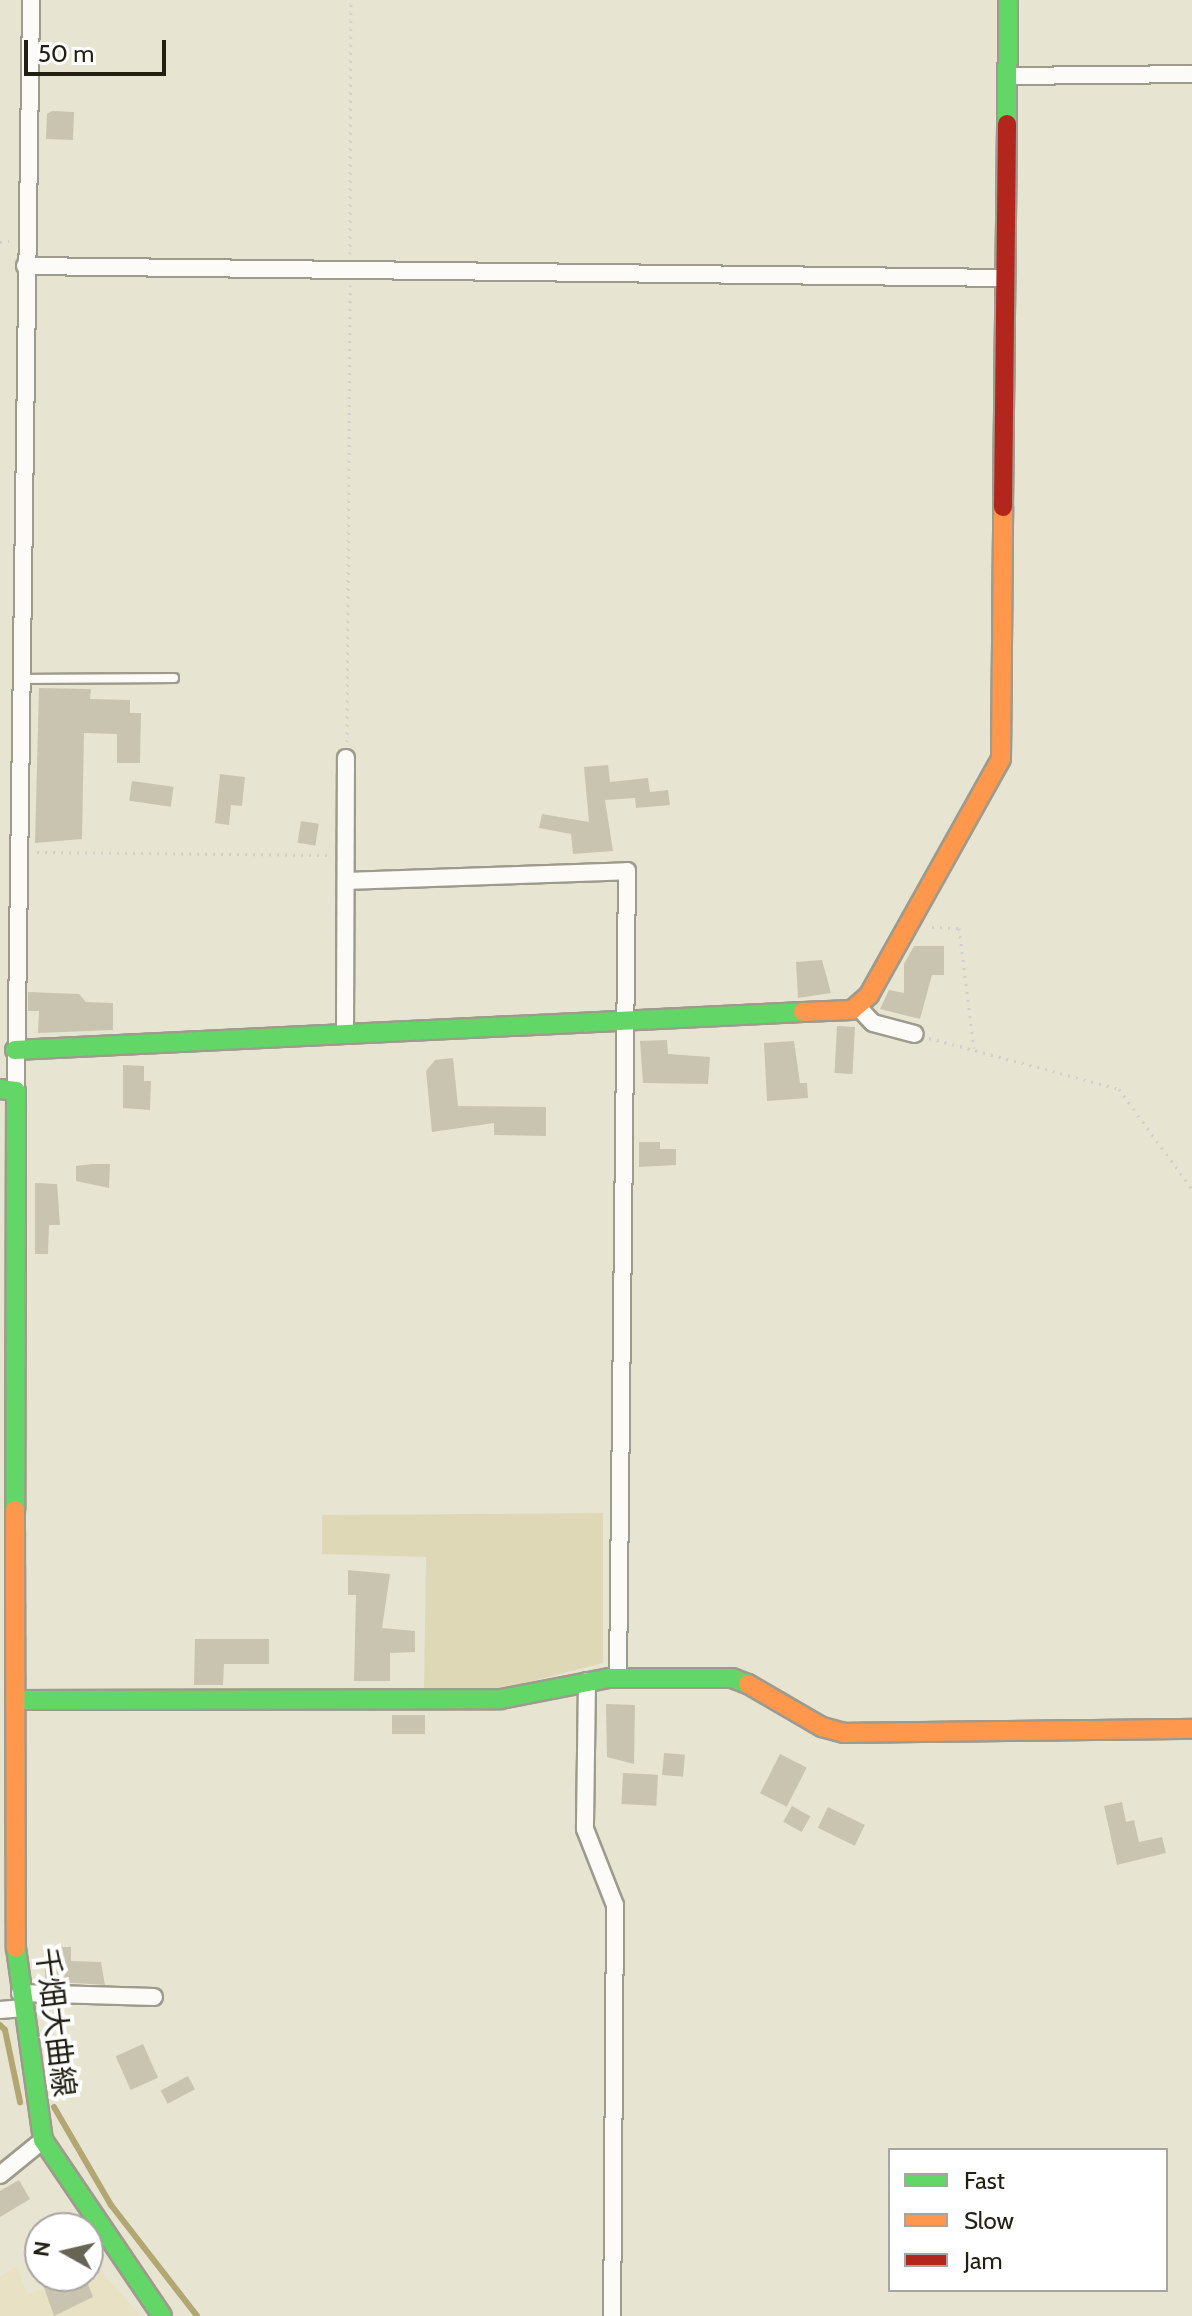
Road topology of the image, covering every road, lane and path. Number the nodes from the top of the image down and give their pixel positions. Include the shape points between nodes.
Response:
1 (31, 0) edge
2 (351, 0) edge
3 (1008, 0) edge
4 (1192, 74) edge
5 (1007, 76) junction
6 (25, 266) junction
7 (350, 271) junction
8 (1005, 278) junction
9 (174, 678) dead end
10 (19, 679) junction
11 (346, 758) joint
12 (17, 852) junction
13 (345, 855) junction
14 (346, 881) junction
15 (909, 923) junction
16 (857, 1006) junction
17 (624, 1021) junction
18 (345, 1034) junction
19 (915, 1034) joint
20 (15, 1050) junction
21 (974, 1050) junction
22 (8, 1090) edge
23 (1192, 1189) edge
24 (618, 1678) junction
25 (587, 1681) junction
26 (15, 1700) junction
27 (1192, 1729) edge
28 (7, 1781) edge
29 (154, 1997) dead end
30 (20, 2000) junction
31 (0, 2010) edge
32 (43, 2140) junction
33 (0, 2175) edge
34 (162, 2316) edge
35 (612, 2316) edge

1 - 6 street
2 - 7 path
3 - 5 street
4 - 5 street
5 - 8 street
6 - 7 street
6 - 10 street
7 - 8 street
7 - 11 path
8 - 15 street via 1001,759
9 - 10 lane
10 - 12 street
11 - 13 street
12 - 13 path
12 - 20 street
13 - 14 street
14 - 17 street via 627,871
14 - 18 street
15 - 16 street via 869,995
15 - 21 path via 959,928
16 - 17 street
16 - 19 street via 873,1023
17 - 18 street
17 - 24 street
18 - 20 street
19 - 21 path
20 - 22 street
21 - 23 path via 1119,1089
22 - 26 street, 千畑大曲線
24 - 25 street
24 - 27 street via 732,1678 758,1687 822,1727 844,1733
25 - 26 street via 501,1699
25 - 35 street via 585,1829 615,1905
26 - 28 street, 千畑大曲線
28 - 30 street, 千畑大曲線
29 - 30 street
30 - 31 street
30 - 32 street, 千畑大曲線
32 - 33 street
32 - 34 street, 千畑大曲線

